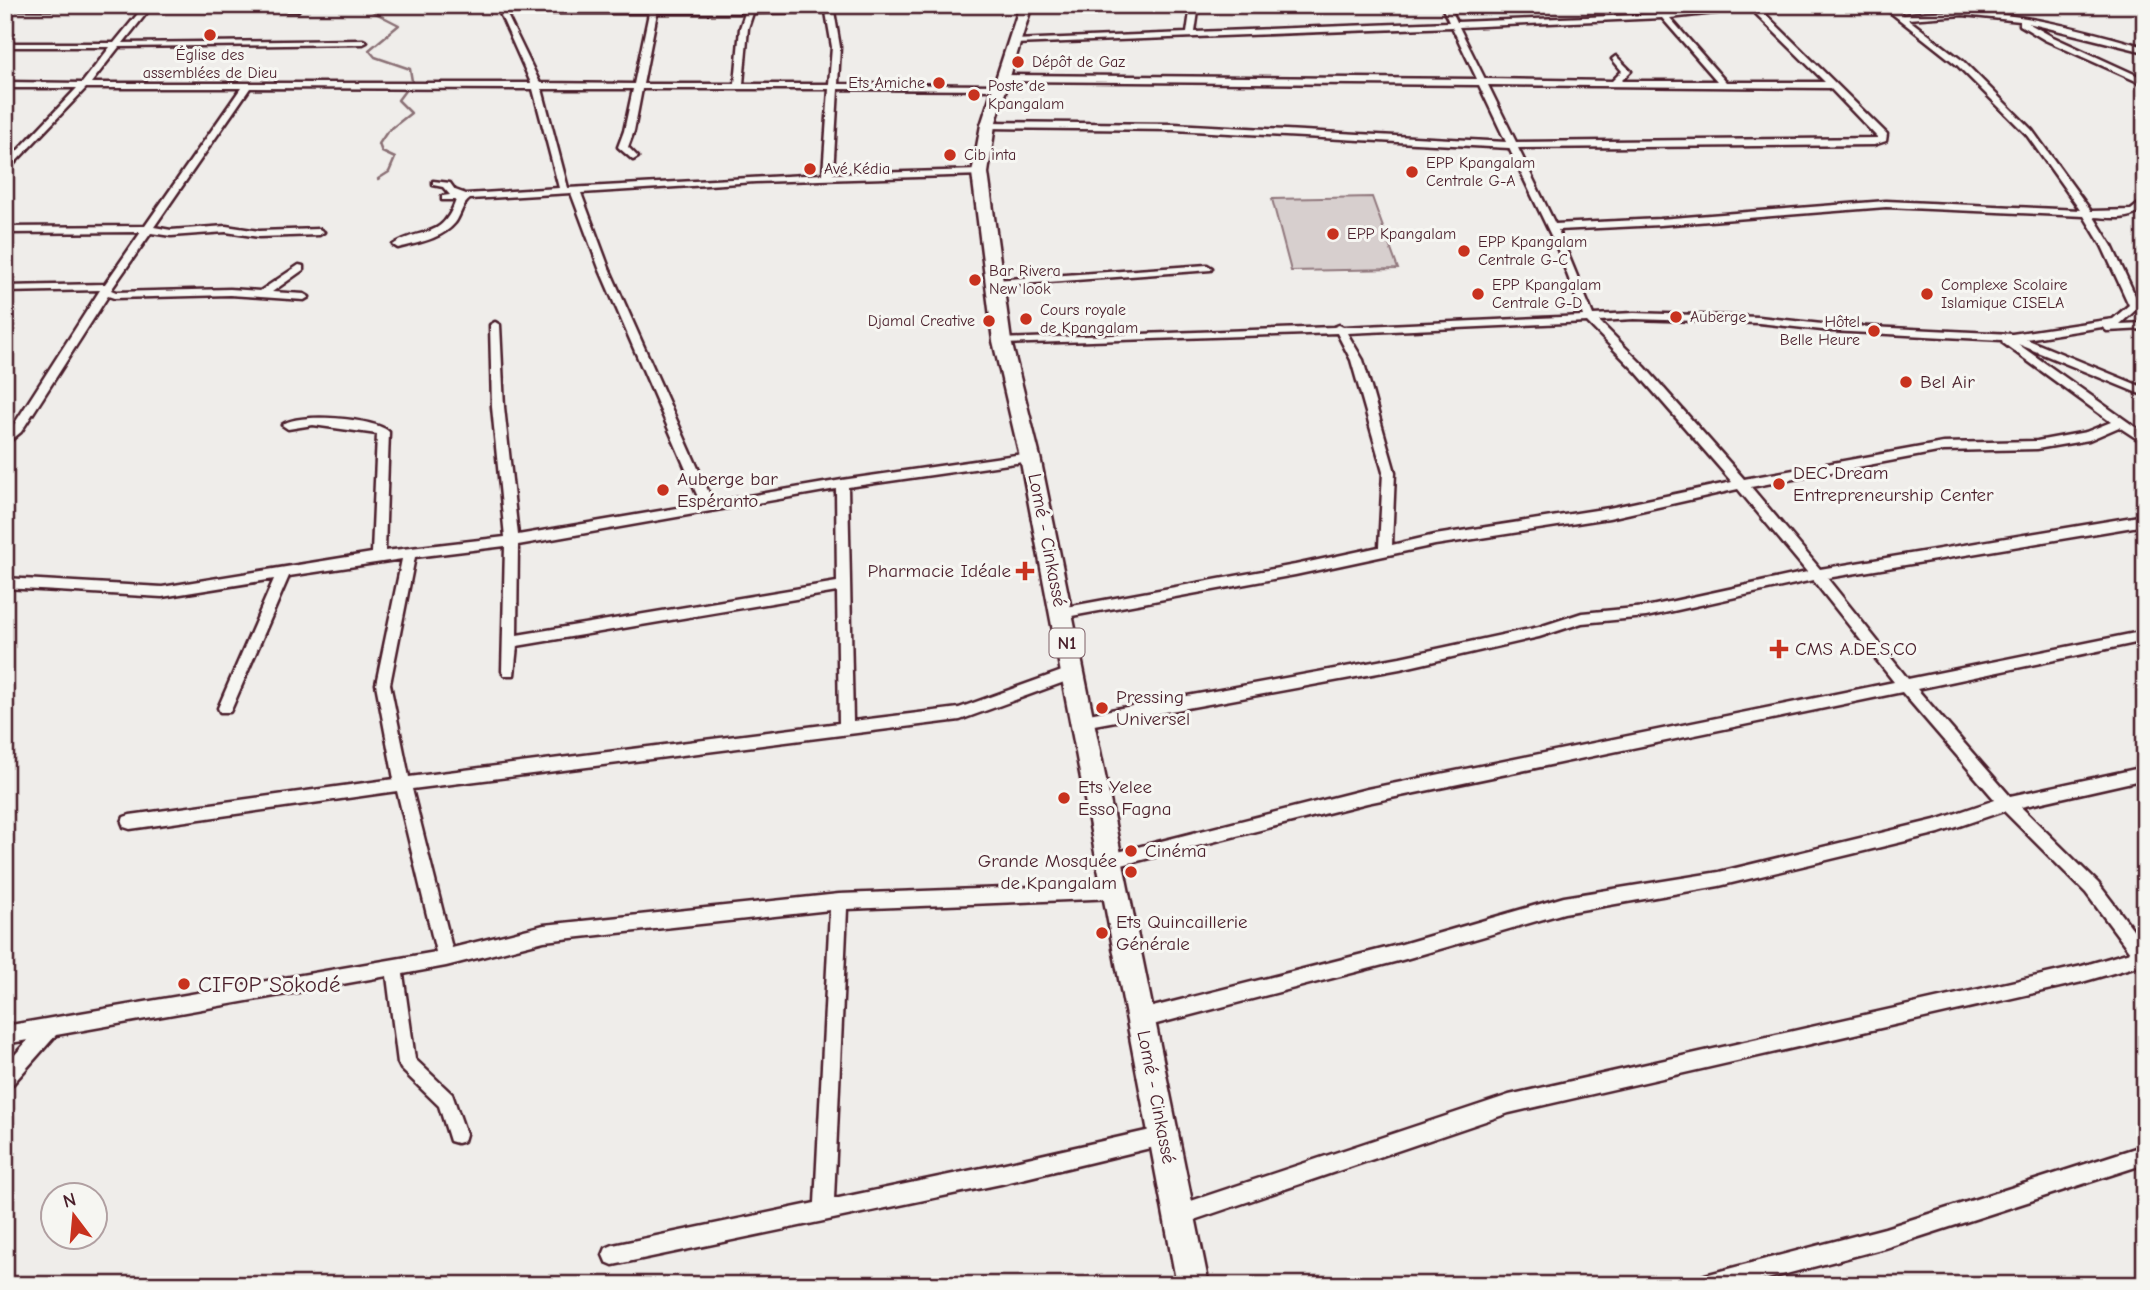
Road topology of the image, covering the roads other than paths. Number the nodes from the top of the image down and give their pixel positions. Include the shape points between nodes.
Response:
1 (1079, 5) edge
2 (1195, 5) edge
3 (1445, 5) edge
4 (1765, 5) edge
5 (1885, 5) edge
6 (1026, 6) edge
7 (8, 7) dead end
8 (148, 7) edge
9 (654, 7) edge
10 (752, 7) edge
11 (828, 7) edge
12 (1753, 7) edge
13 (295, 9) dead end
14 (1664, 16) junction
15 (1903, 18) junction
16 (2016, 19) junction
17 (1453, 26) junction
18 (1191, 35) junction
19 (363, 42) dead end
20 (1014, 42) junction
21 (5, 45) edge
22 (116, 45) junction
23 (2145, 50) edge
24 (1616, 59) dead end
25 (1000, 82) junction
26 (1484, 82) junction
27 (1615, 82) junction
28 (2145, 82) edge
29 (1723, 83) junction
30 (85, 84) junction
31 (536, 84) junction
32 (5, 85) edge
33 (639, 85) junction
34 (739, 85) junction
35 (832, 85) junction
36 (1832, 85) junction
37 (247, 86) junction
38 (988, 125) junction
39 (1511, 145) junction
40 (633, 157) dead end
41 (5, 170) edge
42 (980, 173) junction
43 (828, 177) junction
44 (436, 183) dead end
45 (569, 190) junction
46 (473, 195) junction
47 (445, 198) dead end
48 (2145, 202) edge
49 (2085, 215) junction
50 (1551, 227) junction
51 (147, 229) junction
52 (5, 230) edge
53 (319, 232) dead end
54 (398, 245) dead end
55 (299, 268) dead end
56 (1208, 268) dead end
57 (995, 283) junction
58 (5, 289) edge
59 (106, 289) junction
60 (264, 293) junction
61 (304, 297) dead end
62 (1589, 318) junction
63 (495, 324) dead end
64 (2145, 326) edge
65 (1339, 328) junction
66 (2074, 329) junction
67 (1990, 335) junction
68 (2009, 337) junction
69 (1002, 341) junction
70 (2145, 392) edge
71 (2119, 423) junction
72 (288, 425) dead end
73 (11, 429) edge
74 (2145, 440) edge
75 (5, 441) edge
76 (1030, 457) junction
77 (842, 484) junction
78 (1741, 484) junction
79 (709, 507) junction
80 (2145, 520) edge
81 (512, 541) junction
82 (1385, 549) junction
83 (409, 555) junction
84 (377, 557) junction
85 (283, 574) junction
86 (1818, 574) junction
87 (5, 583) edge
88 (844, 586) junction
89 (1061, 613) junction
90 (2145, 636) edge
91 (510, 642) junction
92 (509, 671) dead end
93 (1073, 673) junction
94 (1905, 685) junction
95 (225, 708) dead end
96 (1083, 721) junction
97 (846, 728) junction
98 (2145, 773) edge
99 (403, 784) junction
100 (2007, 803) junction
101 (130, 822) dead end
102 (1110, 861) junction
103 (1116, 891) junction
104 (839, 902) junction
105 (2144, 957) edge
106 (446, 958) junction
107 (394, 968) junction
108 (1141, 1019) junction
109 (52, 1026) junction
110 (5, 1035) edge
111 (5, 1080) edge
112 (457, 1134) dead end
113 (1164, 1136) junction
114 (2145, 1154) edge
115 (824, 1210) junction
116 (1179, 1215) junction
117 (613, 1255) dead end
118 (1193, 1285) edge
119 (1705, 1285) edge

1 - 6 street
2 - 18 street
3 - 17 street
4 - 12 street
5 - 15 street
6 - 20 highway, Lomé - Cinkassé / N1
7 - 8 street
8 - 13 street
8 - 22 street
9 - 10 street
9 - 31 street via 501,11
9 - 33 street
10 - 11 street
10 - 34 street via 744,28
11 - 35 street via 836,47
12 - 14 street
12 - 36 street
14 - 17 street
14 - 29 street
15 - 16 street via 1945,12
15 - 49 street via 2008,108 2078,198
16 - 23 street via 2071,27
16 - 28 street
17 - 18 street
17 - 26 street
18 - 20 street
19 - 22 street
20 - 25 highway, Lomé - Cinkassé / N1
21 - 22 street
22 - 30 street
24 - 27 street via 1627,71
25 - 26 street
25 - 35 street
25 - 38 highway, Lomé - Cinkassé / N1
26 - 27 street
26 - 39 street
27 - 29 street
29 - 36 street
30 - 32 street
30 - 37 street
30 - 41 street
31 - 33 street
31 - 37 street
31 - 45 street
33 - 34 street
33 - 40 street via 623,147
34 - 35 street
35 - 43 street
36 - 39 street via 1883,139
37 - 51 street
38 - 39 street via 1174,127
38 - 42 highway, Lomé - Cinkassé / N1
39 - 50 street
42 - 43 street
42 - 57 highway, Lomé - Cinkassé / N1
43 - 45 street
44 - 46 street via 447,185 451,192
45 - 46 street
45 - 79 street
46 - 47 street
46 - 54 street via 461,200 448,228
48 - 49 street via 2127,215
49 - 50 street via 1886,204
49 - 66 street via 2135,306 2116,322
50 - 62 street
51 - 52 street
51 - 53 street via 171,233 226,229 259,234
51 - 59 street
55 - 60 street
56 - 57 street
57 - 69 highway, Lomé - Cinkassé / N1
58 - 59 street
59 - 60 street via 114,295
59 - 73 street
60 - 61 street
62 - 65 street
62 - 67 street via 1748,320
62 - 78 street
63 - 81 street
64 - 66 street
65 - 69 street
65 - 82 street via 1357,360 1389,472
66 - 68 street
67 - 68 street
67 - 71 street via 2007,341
68 - 70 street
69 - 76 highway, Lomé - Cinkassé / N1
71 - 74 street
71 - 78 street via 2089,436 2037,445 1943,447
72 - 84 street via 313,421 383,432
73 - 75 street
76 - 77 street
76 - 89 highway, Lomé - Cinkassé / N1
77 - 79 street
77 - 88 street
78 - 82 street via 1665,502
78 - 86 street
79 - 81 street
80 - 86 street
81 - 83 street
81 - 91 street
82 - 89 street
83 - 84 street
83 - 99 street via 383,684
84 - 85 street
85 - 87 street via 162,592
85 - 95 street
86 - 94 street
86 - 96 street via 1646,612 1582,618 1400,663
88 - 91 street
88 - 97 street
89 - 93 highway, Lomé - Cinkassé / N1
90 - 94 street
91 - 92 street
93 - 96 highway, Lomé - Cinkassé / N1
93 - 97 street via 960,714
94 - 100 street
94 - 102 street via 1367,796
96 - 102 highway, Lomé - Cinkassé / N1
97 - 99 street
98 - 100 street
99 - 101 street
99 - 106 street
100 - 105 street via 2092,888
100 - 108 street via 1940,826 1719,878 1564,905
102 - 103 highway, Lomé - Cinkassé / N1
103 - 104 street
103 - 108 highway, Lomé - Cinkassé / N1
104 - 106 street via 544,933
104 - 115 street
105 - 116 street via 1509,1104
106 - 107 street
107 - 109 street
107 - 112 street via 407,1063 446,1100
108 - 113 highway, Lomé - Cinkassé / N1
109 - 110 street
109 - 111 street
113 - 115 street
113 - 116 highway, Lomé - Cinkassé / N1
114 - 119 street via 1885,1238
115 - 117 street
116 - 118 highway, Lomé - Cinkassé / N1

